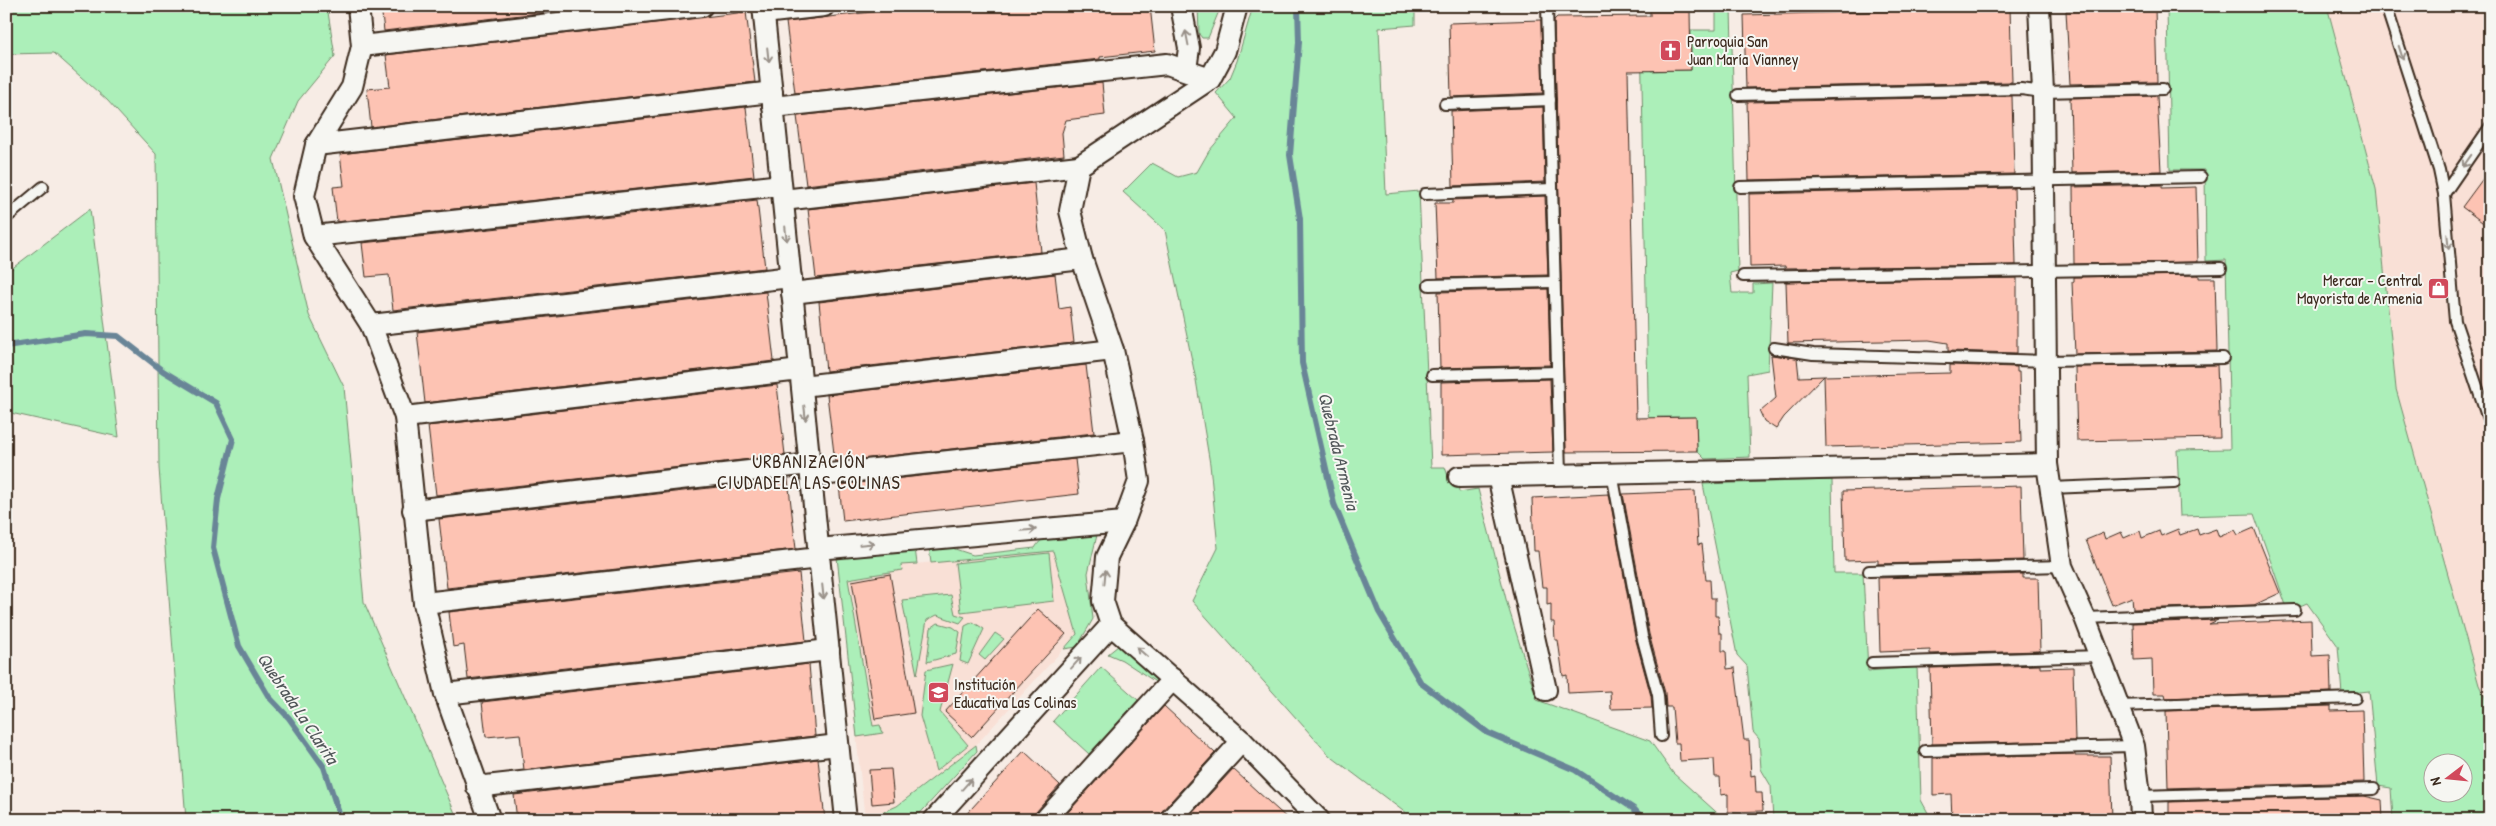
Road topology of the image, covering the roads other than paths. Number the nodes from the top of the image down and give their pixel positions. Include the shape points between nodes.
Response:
1 (358, 6) edge
2 (702, 6) edge
3 (824, 6) edge
4 (1181, 6) edge
5 (1237, 6) edge
6 (1547, 6) edge
7 (2039, 6) edge
8 (2389, 7) edge
9 (763, 10) edge
10 (362, 46) junction
11 (1186, 70) junction
12 (1210, 79) junction
13 (2163, 88) dead end
14 (2043, 92) junction
15 (1738, 95) dead end
16 (772, 99) junction
17 (1550, 100) junction
18 (1445, 104) dead end
19 (2490, 128) edge
20 (316, 145) junction
21 (1079, 166) junction
22 (2201, 177) dead end
23 (2044, 180) junction
24 (43, 187) dead end
25 (1740, 187) dead end
26 (1552, 189) junction
27 (782, 193) junction
28 (1425, 194) dead end
29 (2444, 194) junction
30 (6, 218) edge
31 (314, 236) junction
32 (1082, 258) junction
33 (2221, 268) dead end
34 (2045, 270) junction
35 (1743, 276) dead end
36 (1554, 282) junction
37 (791, 285) junction
38 (1429, 285) dead end
39 (371, 325) junction
40 (1774, 348) dead end
41 (1113, 350) junction
42 (2223, 358) dead end
43 (2046, 361) junction
44 (1557, 372) junction
45 (1432, 375) dead end
46 (801, 378) junction
47 (405, 417) junction
48 (2490, 425) edge
49 (1133, 441) junction
50 (2047, 464) junction
51 (810, 470) junction
52 (1612, 473) junction
53 (1560, 474) junction
54 (1498, 476) junction
55 (1459, 477) dead end
56 (2174, 483) dead end
57 (2050, 488) junction
58 (413, 510) junction
59 (1124, 522) junction
60 (819, 554) junction
61 (2062, 566) junction
62 (1868, 571) dead end
63 (424, 603) junction
64 (2295, 610) dead end
65 (2085, 618) junction
66 (1111, 625) junction
67 (829, 650) junction
68 (2100, 656) junction
69 (1872, 662) dead end
70 (1173, 680) junction
71 (1546, 690) dead end
72 (445, 694) junction
73 (2355, 698) dead end
74 (2119, 706) junction
75 (1661, 736) dead end
76 (1242, 741) junction
77 (838, 745) junction
78 (2134, 746) junction
79 (1925, 750) dead end
80 (477, 787) junction
81 (2374, 789) dead end
82 (2140, 796) junction
83 (1306, 816) edge
84 (490, 820) edge
85 (846, 820) edge
86 (934, 820) edge
87 (1045, 820) edge
88 (1170, 820) edge
89 (2141, 820) edge

1 - 10 street
2 - 10 street
3 - 9 street
11 -> 4 street via 1189,48
5 - 12 street via 1225,51
6 - 17 lane
7 - 14 street
8 -> 29 lane
9 -> 16 street
10 - 20 street via 352,87
11 - 12 street
11 - 16 street via 1168,64
12 - 21 street
13 - 14 lane
14 - 15 lane via 2021,89
14 - 23 street
16 - 20 street
16 - 27 street
17 - 18 lane
17 - 26 lane
19 -> 29 lane
20 - 31 street via 304,196
21 - 27 street
21 - 32 street via 1070,211
22 - 23 lane
23 - 25 lane
23 - 34 street
24 - 30 lane
26 - 28 lane
26 - 36 lane
27 - 31 street
27 -> 37 street
29 -> 48 lane via 2455,321
31 - 39 street
32 - 37 street
32 - 41 street
33 - 34 lane
34 - 35 lane
34 - 43 street
36 - 38 lane
36 - 44 lane
37 - 39 street
37 - 46 street
39 - 47 street
40 - 43 lane via 1813,354
41 - 46 street
41 - 49 street
42 - 43 lane
43 - 50 street
44 - 45 lane
44 - 53 lane
46 - 47 street
46 -> 51 street
47 - 58 street
49 - 51 street
49 - 59 street via 1139,481
50 - 52 street
50 - 57 street
51 - 58 street
51 - 60 street
52 - 53 street
52 - 75 lane via 1642,636 1658,695
53 - 54 street
54 - 55 street
54 - 71 street
56 - 57 lane
57 - 61 street
58 - 63 street
60 -> 59 street
66 -> 59 street via 1103,601 1107,557
60 - 63 street
60 -> 67 street
61 - 62 lane
61 - 65 street
63 - 72 street
64 - 65 lane
65 - 68 street
70 -> 66 street
86 -> 66 street
67 - 72 street
67 - 77 street
68 - 69 lane
68 - 74 street
70 - 76 street
70 - 87 street
72 - 80 street
73 - 74 lane
74 - 78 street
76 - 83 street
76 - 88 street
77 - 80 street
77 - 85 street
78 - 79 lane
78 - 82 street
80 - 84 street
81 - 82 lane
82 - 89 street

